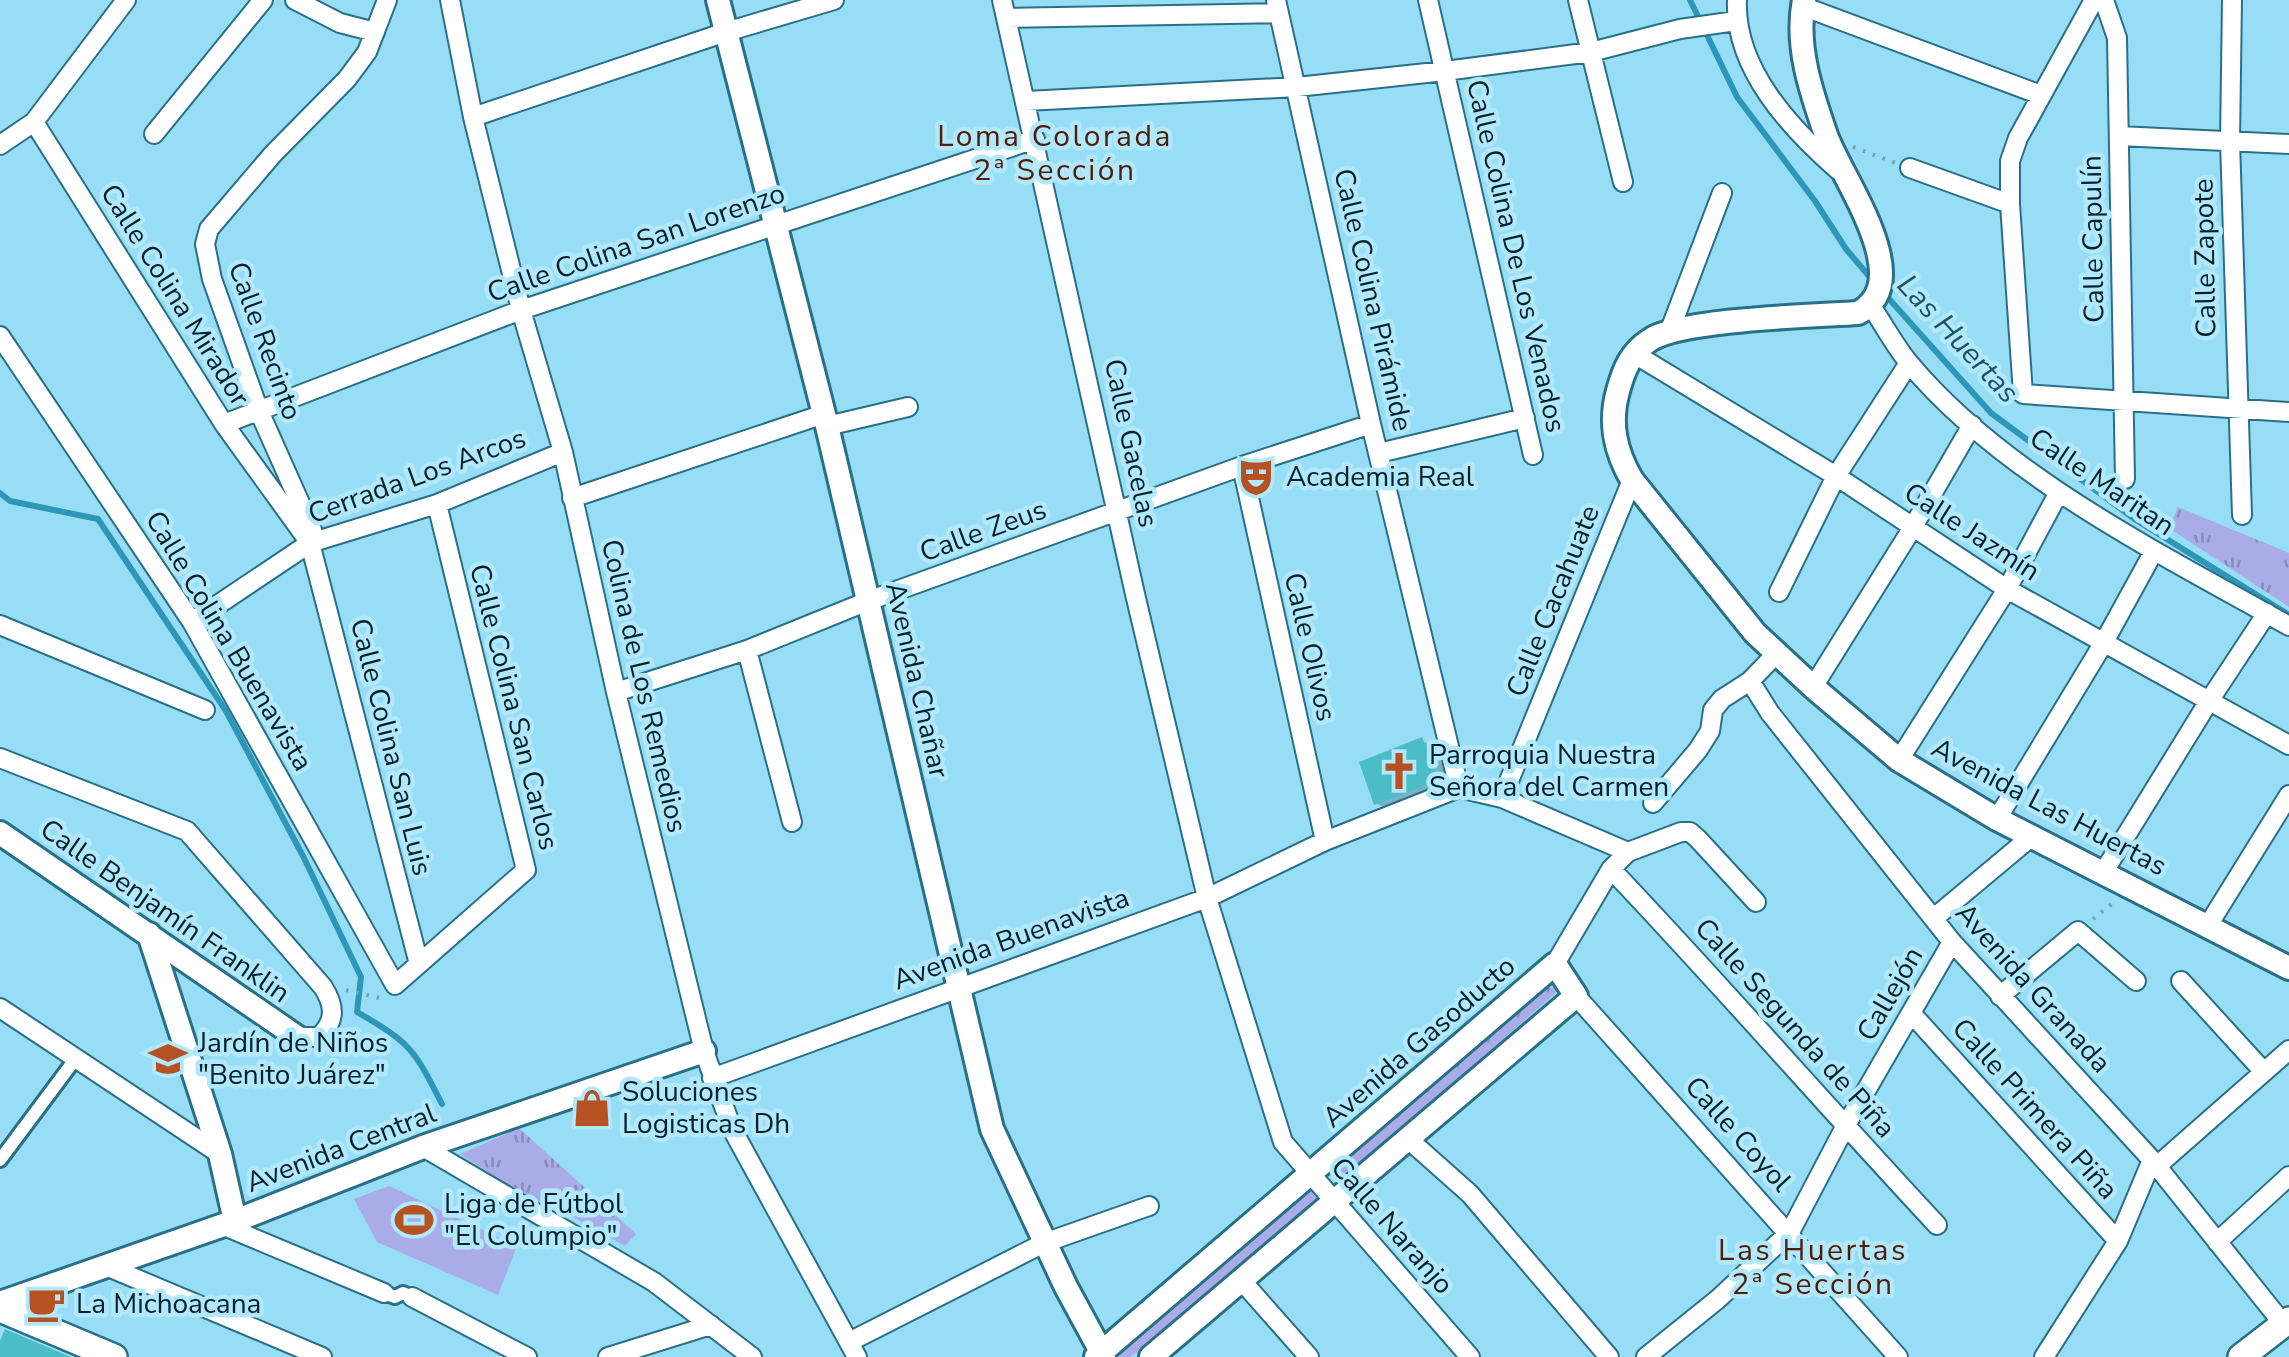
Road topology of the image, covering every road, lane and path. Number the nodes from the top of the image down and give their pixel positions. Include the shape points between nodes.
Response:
1 (126, 0) edge
2 (263, 0) edge
3 (295, 0) edge
4 (387, 0) edge
5 (450, 0) edge
6 (718, 0) edge
7 (834, 0) edge
8 (1428, 0) edge
9 (1578, 0) edge
10 (1738, 0) edge
11 (2094, 0) edge
12 (2104, 0) edge
13 (2232, 0) edge
14 (1803, 3) edge
15 (1277, 6) edge
16 (1004, 9) edge
17 (1729, 22) junction
18 (376, 32) junction
19 (726, 32) junction
20 (1591, 52) junction
21 (1445, 71) junction
22 (1297, 87) junction
23 (2041, 95) junction
24 (1026, 101) junction
25 (473, 117) junction
26 (34, 122) junction
27 (154, 134) dead end
28 (1826, 136) junction
29 (2119, 136) junction
30 (1035, 140) junction
31 (2230, 141) junction
32 (2289, 144) edge
33 (0, 145) edge
34 (1910, 168) joint
35 (1842, 173) junction
36 (1623, 182) dead end
37 (1722, 193) dead end
38 (2010, 204) junction
39 (775, 224) junction
40 (1875, 295) junction
41 (521, 310) junction
42 (1670, 330) junction
43 (0, 336) edge
44 (1633, 353) junction
45 (1910, 363) junction
46 (2124, 402) junction
47 (908, 407) dead end
48 (2236, 408) junction
49 (258, 411) junction
50 (2289, 412) edge
51 (1525, 418) junction
52 (826, 420) junction
53 (224, 424) junction
54 (1371, 424) junction
55 (1972, 424) junction
56 (563, 452) junction
57 (1378, 453) junction
58 (1533, 454) dead end
59 (1242, 466) junction
60 (1836, 476) junction
61 (2124, 478) dead end
62 (1632, 480) junction
63 (2059, 492) junction
64 (572, 498) junction
65 (436, 504) junction
66 (1118, 512) junction
67 (2242, 515) dead end
68 (1914, 527) junction
69 (310, 544) junction
70 (2154, 551) junction
71 (2007, 588) junction
72 (1779, 592) dead end
73 (868, 602) junction
74 (2267, 614) junction
75 (192, 622) junction
76 (0, 625) edge
77 (2289, 626) edge
78 (2103, 644) junction
79 (747, 650) junction
80 (1777, 653) junction
81 (1750, 681) junction
82 (1812, 687) junction
83 (616, 692) junction
84 (2208, 701) junction
85 (204, 710) dead end
86 (2289, 746) edge
87 (0, 758) edge
88 (1899, 760) junction
89 (1459, 788) junction
90 (2289, 795) edge
91 (1502, 798) junction
92 (1653, 802) dead end
93 (1996, 820) junction
94 (792, 822) dead end
95 (0, 833) edge
96 (2031, 837) junction
97 (1325, 841) junction
98 (1628, 852) junction
99 (1611, 869) junction
100 (2103, 873) junction
101 (2133, 888) junction
102 (1207, 898) junction
103 (1756, 902) dead end
104 (1934, 918) junction
105 (2207, 926) junction
106 (2078, 931) junction
107 (149, 934) junction
108 (1952, 942) junction
109 (419, 964) junction
110 (1555, 964) junction
111 (2289, 968) edge
112 (2136, 981) dead end
113 (2181, 981) dead end
114 (394, 985) joint
115 (959, 987) junction
116 (345, 990) dead end
117 (1576, 996) junction
118 (2000, 996) junction
119 (374, 997) dead end
120 (2, 1012) edge
121 (1912, 1014) junction
122 (296, 1038) joint
123 (2289, 1050) edge
124 (704, 1051) junction
125 (76, 1058) junction
126 (2264, 1072) junction
127 (712, 1078) junction
128 (1845, 1127) junction
129 (1407, 1138) junction
130 (423, 1147) junction
131 (220, 1154) junction
132 (0, 1160) edge
133 (2154, 1163) junction
134 (1310, 1176) junction
135 (2289, 1176) edge
136 (1334, 1200) junction
137 (1150, 1206) dead end
138 (229, 1223) junction
139 (1937, 1225) dead end
140 (1790, 1232) junction
141 (2118, 1241) junction
142 (2217, 1242) junction
143 (1044, 1243) junction
144 (106, 1266) junction
145 (1242, 1281) junction
146 (384, 1292) joint
147 (412, 1297) joint
148 (0, 1306) edge
149 (2287, 1322) edge
150 (711, 1325) junction
151 (853, 1350) edge
152 (1101, 1355) edge
153 (114, 1357) edge
154 (322, 1357) edge
155 (527, 1357) edge
156 (608, 1357) edge
157 (752, 1357) edge
158 (1150, 1357) edge
159 (1310, 1357) edge
160 (1470, 1357) edge
161 (1609, 1357) edge
162 (1646, 1357) edge
163 (1898, 1357) edge
164 (2044, 1357) edge
165 (2241, 1357) edge

1 - 26 street
2 - 27 street
3 - 18 street via 340,24
4 - 18 street, Calle Recinto
5 - 25 street, Colina de Los Remedios
6 - 19 street, Avenida Chañar
7 - 19 street
8 - 21 street, Calle Colina De Los Venados
9 - 20 street
10 - 17 street
11 - 23 street
12 - 29 street, Calle Capulín via 2117,38
13 - 31 street, Calle Zapote
14 - 23 street
14 - 28 street via 1802,53
15 - 16 street
15 - 22 street, Calle Colina Pirámide
16 - 24 street, Calle Gacelas
17 - 20 street
17 - 35 street via 1779,110
18 - 49 street, Calle Recinto via 348,79 209,228 206,260
19 - 25 street
19 - 39 street, Avenida Chañar
20 - 21 street
20 - 36 street
21 - 22 street
21 - 51 street, Calle Colina De Los Venados
22 - 24 street
22 - 54 street, Calle Colina Pirámide
23 - 38 street via 2010,161
24 - 30 street, Calle Gacelas
25 - 41 street, Colina de Los Remedios
26 - 33 street
26 - 53 street, Calle Colina Mirador
28 - 34 path
28 - 35 street
29 - 31 street
29 - 46 street, Calle Capulín
30 - 39 street, Calle Colina San Lorenzo
30 - 66 street, Calle Gacelas
31 - 32 street
31 - 48 street, Calle Zapote
34 - 38 street
35 - 40 street via 1872,230
37 - 42 street
38 - 46 street via 2022,394
39 - 41 street, Calle Colina San Lorenzo
39 - 52 street, Avenida Chañar
40 - 42 street via 1858,314
40 - 45 street, Calle Maritan
41 - 49 street, Calle Colina San Lorenzo
41 - 56 street, Colina de Los Remedios
42 - 44 street
43 - 75 street, Calle Colina Buenavista
44 - 60 street, Calle Jazmín
44 - 62 street, Avenida Las Huertas via 1614,420 1620,460
45 - 55 street, Calle Maritan
45 - 60 street
46 - 48 street
46 - 61 street, Calle Capulín
47 - 52 street
48 - 50 street
48 - 67 street, Calle Zapote
49 - 53 street, Calle Colina San Lorenzo
49 - 69 street, Calle Recinto via 312,530
51 - 57 street
51 - 58 street, Calle Colina De Los Venados
52 - 64 street
52 - 73 street, Avenida Chañar
53 - 69 street, Calle Colina Mirador
54 - 57 street, Calle Colina Pirámide
54 - 59 street, Calle Zeus
55 - 63 street, Calle Maritan
55 - 68 street
56 - 64 street, Colina de Los Remedios
56 - 65 street, Cerrada Los Arcos
57 - 89 street, Calle Colina Pirámide
59 - 66 street, Calle Zeus
59 - 97 street, Calle Olivos
60 - 68 street, Calle Jazmín
60 - 72 street
62 - 80 street, Avenida Las Huertas
62 - 91 street, Calle Cacahuate
63 - 70 street, Calle Maritan
63 - 71 street
64 - 83 street, Colina de Los Remedios
65 - 69 street, Cerrada Los Arcos
65 - 109 street, Calle Colina San Carlos via 526,870
66 - 73 street, Calle Zeus
66 - 102 street, Calle Gacelas
68 - 71 street, Calle Jazmín
68 - 82 street
69 - 75 street, Cerrada Los Arcos
69 - 109 street, Calle Colina San Luis
70 - 74 street, Calle Maritan
70 - 78 street
71 - 78 street, Calle Jazmín
71 - 88 street
73 - 79 street, Calle Zeus
73 - 115 street, Avenida Chañar
74 - 77 street, Calle Maritan
74 - 84 street
75 - 114 street, Calle Colina Buenavista
76 - 85 street
78 - 84 street, Calle Jazmín
78 - 93 street
79 - 83 street, Calle Zeus
79 - 94 street
80 - 81 street
80 - 82 street, Avenida Las Huertas
81 - 92 street via 1722,699 1698,750
81 - 104 street, Avenida Granada
82 - 88 street, Avenida Las Huertas
83 - 124 street, Colina de Los Remedios
84 - 86 street, Calle Jazmín
84 - 100 street
87 - 122 street via 187,831 331,1000 328,1028 319,1037
88 - 93 street, Avenida Las Huertas
89 - 91 street
89 - 97 street, Avenida Buenavista
90 - 105 street
91 - 98 street
93 - 96 street, Avenida Las Huertas
95 - 107 street, Calle Benjamín Franklin
96 - 100 street, Avenida Las Huertas
96 - 104 street
97 - 102 street, Avenida Buenavista
98 - 99 street
98 - 103 street via 1690,832
99 - 110 street
99 - 128 street, Calle Segunda de Piña
100 - 101 street, Avenida Las Huertas
101 - 105 street, Avenida Las Huertas
101 - 106 path
102 - 115 street, Avenida Buenavista
102 - 134 street, Calle Naranjo via 1284,1142
104 - 108 street, Avenida Granada
105 - 111 street, Avenida Las Huertas
106 - 112 street
106 - 118 street
107 - 122 street, Calle Benjamín Franklin
107 - 131 street
108 - 118 street, Avenida Granada
108 - 121 street, Callejón
109 - 114 street, Calle Colina San Carlos
110 - 117 street, Avenida Gasoducto
110 - 134 street, Avenida Gasoducto
113 - 126 street
115 - 127 street, Avenida Buenavista
115 - 143 street, Avenida Chañar via 992,1129
116 - 119 path
117 - 129 street
117 - 140 street, Calle Coyol
118 - 133 street, Avenida Granada
120 - 125 street
121 - 128 street, Callejón
121 - 141 street, Calle Primera Piña
123 - 126 street
124 - 127 street, Colina de Los Remedios
124 - 130 street, Avenida Central
125 - 131 street
125 - 132 street
126 - 133 street
127 - 151 street, Colina de Los Remedios via 732,1130
128 - 139 street, Calle Segunda de Piña
128 - 140 street, Callejón
129 - 136 street
129 - 161 street via 1470,1194
130 - 138 street, Avenida Central
130 - 150 street via 654,1282
131 - 138 street
133 - 141 street
133 - 142 street, Avenida Granada
134 - 136 street, Calle Naranjo
134 - 152 street, Avenida Gasoducto
135 - 142 street
136 - 145 street
136 - 160 street, Calle Naranjo
137 - 143 street
138 - 144 street, Avenida Central
138 - 146 street
140 - 162 street, Callejón
140 - 163 street, Calle Coyol
141 - 164 street
142 - 149 street, Avenida Granada
143 - 151 street
143 - 152 street, Avenida Chañar
144 - 148 street, Avenida Central
144 - 154 street
145 - 158 street
145 - 159 street
146 - 147 street
147 - 155 street
148 - 153 main road
149 - 165 main road
150 - 156 street
150 - 157 street

